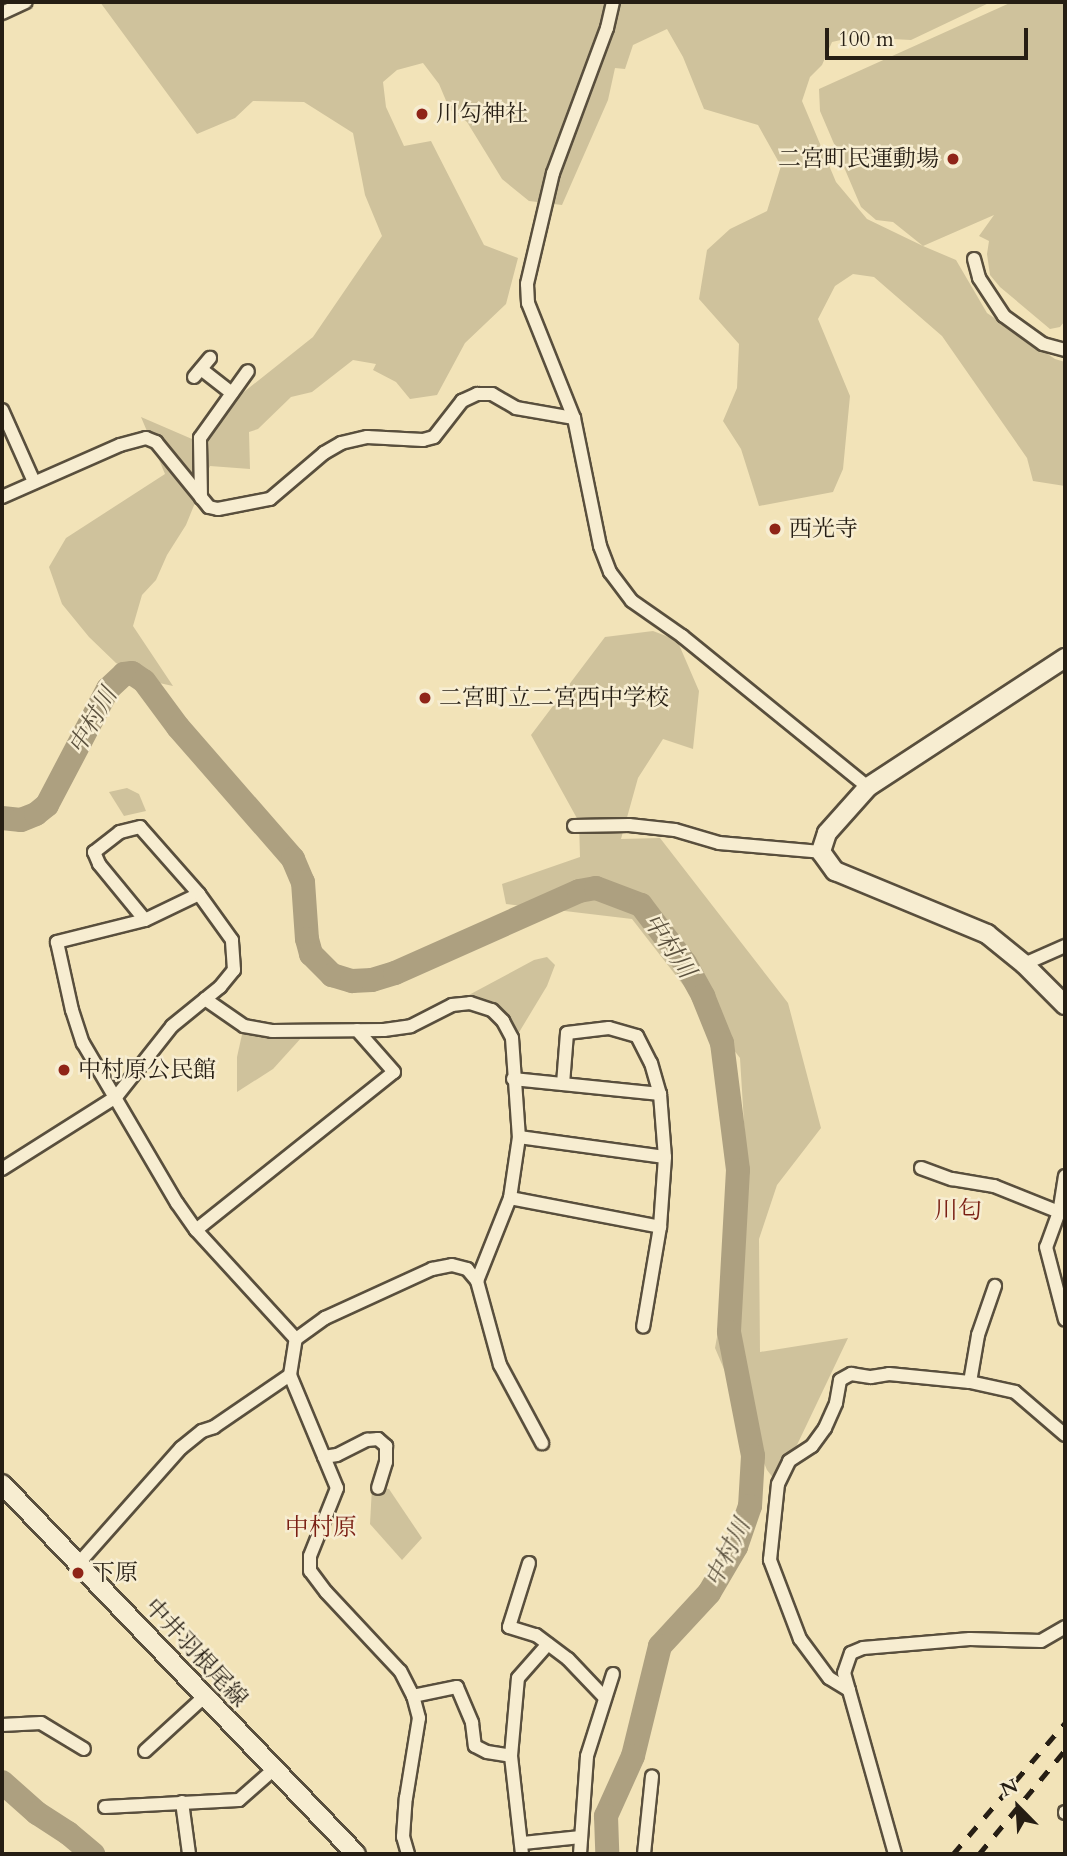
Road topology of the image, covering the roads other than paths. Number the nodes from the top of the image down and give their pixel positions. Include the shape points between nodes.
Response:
1 (26, 2) edge
2 (612, 2) edge
3 (2, 13) edge
4 (974, 259) dead end
5 (1065, 350) edge
6 (210, 358) dead end
7 (248, 371) dead end
8 (232, 393) junction
9 (2, 410) edge
10 (574, 418) junction
11 (34, 482) junction
12 (2, 497) edge
13 (201, 498) junction
14 (1065, 658) edge
15 (868, 787) junction
16 (574, 827) dead end
17 (821, 852) junction
18 (199, 894) junction
19 (145, 920) junction
20 (1065, 946) edge
21 (1024, 964) junction
22 (205, 999) junction
23 (1065, 1004) edge
24 (357, 1030) junction
25 (513, 1079) junction
26 (564, 1084) junction
27 (660, 1094) junction
28 (116, 1097) junction
29 (519, 1137) junction
30 (665, 1157) junction
31 (921, 1168) dead end
32 (2, 1169) edge
33 (1065, 1176) edge
34 (510, 1198) junction
35 (1059, 1212) junction
36 (660, 1227) junction
37 (196, 1230) junction
38 (477, 1281) junction
39 (995, 1286) dead end
40 (1065, 1320) edge
41 (643, 1327) dead end
42 (296, 1339) junction
43 (290, 1375) junction
44 (971, 1382) junction
45 (1064, 1432) edge
46 (542, 1444) dead end
47 (324, 1457) junction
48 (2, 1484) edge
49 (378, 1488) dead end
50 (529, 1563) dead end
51 (78, 1564) junction
52 (1065, 1628) edge
53 (548, 1644) junction
54 (613, 1674) dead end
55 (849, 1690) junction
56 (413, 1696) junction
57 (204, 1697) junction
58 (604, 1697) junction
59 (2, 1725) edge
60 (84, 1749) dead end
61 (145, 1751) dead end
62 (511, 1756) junction
63 (273, 1770) junction
64 (652, 1776) dead end
65 (182, 1802) junction
66 (105, 1807) dead end
67 (581, 1838) junction
68 (523, 1849) edge
69 (189, 1854) edge
70 (356, 1854) edge
71 (408, 1854) edge
72 (580, 1854) edge
73 (644, 1854) edge
74 (895, 1854) edge

1 - 3 street
2 - 10 street via 607,28 554,173 527,284 528,303
4 - 5 street via 979,278 1004,317 1043,344
6 - 8 street via 197,373
7 - 8 street
8 - 13 street via 200,439
9 - 11 street
10 - 13 street via 516,408 492,394 477,394 462,401 434,437 352,440 324,453 270,499 218,509 209,508
10 - 15 street via 600,546 610,572 632,601
11 - 12 street
11 - 13 street via 131,440 146,438 156,442
14 - 15 street
15 - 17 street via 836,821
16 - 17 street via 629,825 675,830 719,844
17 - 21 street via 835,872 987,934
18 - 19 street
18 - 19 street via 141,827 120,832 94,852
18 - 22 street via 232,940 234,970
19 - 28 street via 57,942 83,1043
20 - 21 street
21 - 23 street
22 - 24 street via 244,1026 272,1031
22 - 28 street via 172,1026
24 - 25 street via 411,1026 452,1005 470,1003 492,1010 503,1021 512,1038
24 - 37 street via 394,1072
25 - 26 street
25 - 29 street
26 - 27 street
26 - 27 street via 567,1033 609,1028 637,1036 652,1063
27 - 30 street
28 - 32 street
28 - 37 street
29 - 30 street
29 - 34 street
30 - 36 street
31 - 35 street via 994,1186
33 - 35 street
34 - 36 street
34 - 38 street
35 - 40 street via 1046,1247
36 - 41 street
37 - 42 street
38 - 42 street via 467,1269 452,1265 432,1269 325,1318
38 - 46 street via 500,1365
39 - 44 street via 978,1335
42 - 43 street
43 - 47 street
43 - 51 street via 181,1448
44 - 45 street via 1015,1392
44 - 55 street via 851,1374 840,1380 825,1428 812,1446 789,1461 778,1484 770,1560 800,1639 829,1678
47 - 49 street via 378,1439 386,1446
47 - 56 street via 337,1488 310,1556 310,1571 400,1671
48 - 51 street, 中井羽根尾線
50 - 53 street via 509,1627
51 - 57 street, 中井羽根尾線
52 - 55 street via 1041,1641 970,1639 863,1648 851,1653 844,1673
53 - 58 street
53 - 62 street via 518,1678
54 - 58 street
55 - 74 street
56 - 62 street via 457,1687 472,1723 475,1746
56 - 71 street via 419,1718 405,1798 403,1837
57 - 61 street
57 - 63 street, 中井羽根尾線
58 - 67 street via 587,1756
59 - 60 street via 41,1723
62 - 68 street
63 - 65 street via 240,1800
63 - 70 street, 中井羽根尾線
64 - 73 street
65 - 66 street
65 - 69 street
67 - 68 street
67 - 72 street

